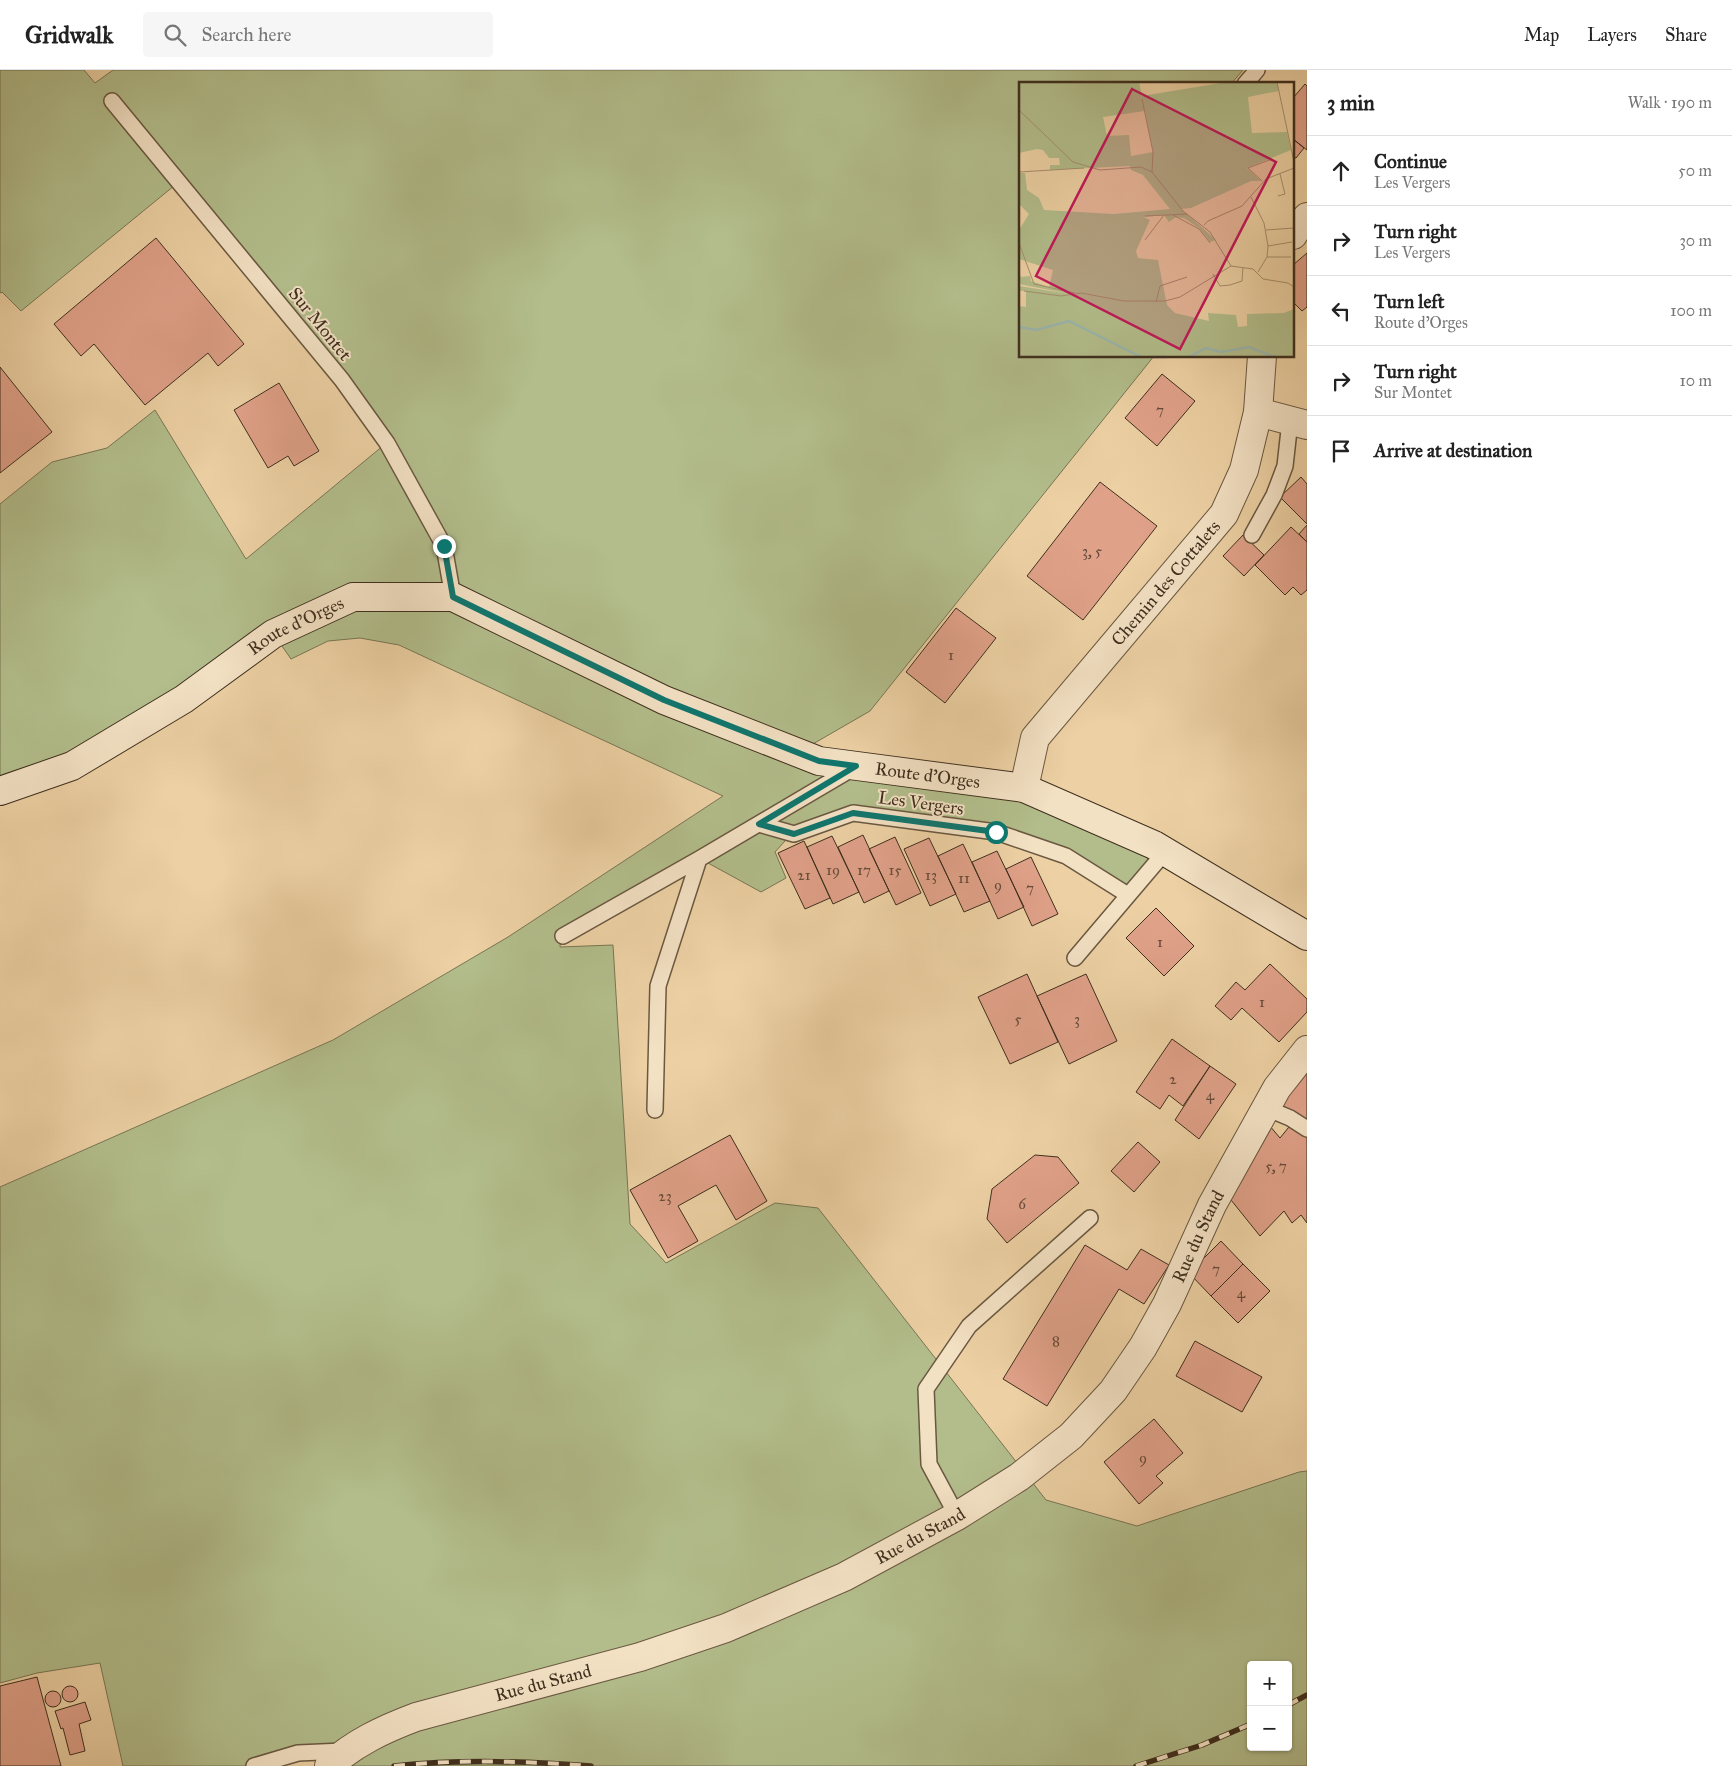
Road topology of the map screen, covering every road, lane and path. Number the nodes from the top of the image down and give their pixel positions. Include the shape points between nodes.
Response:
1 (1257, 70) edge
2 (1247, 82) edge
3 (112, 102) dead end
4 (1307, 217) edge
5 (1294, 233) edge
6 (1262, 358) edge
7 (1258, 412) junction
8 (1299, 423) edge
9 (1252, 535) dead end
10 (453, 597) junction
11 (856, 766) junction
12 (1024, 788) junction
13 (0, 791) edge
14 (759, 824) junction
15 (1165, 852) junction
16 (698, 859) junction
17 (1128, 895) junction
18 (564, 936) dead end
19 (1307, 936) edge
20 (1075, 958) dead end
21 (1307, 1050) edge
22 (1266, 1108) junction
23 (655, 1110) dead end
24 (1307, 1129) edge
25 (1090, 1218) dead end
26 (956, 1516) junction
27 (337, 1759) edge
28 (254, 1766) edge

1 - 2 lane
3 - 10 lane, Sur Montet via 342,380 387,443 444,546
4 - 5 street
6 - 7 street, Chemin des Cottalets
7 - 8 street
7 - 12 street, Chemin des Cottalets via 1244,470 1224,514 1035,738
8 - 9 lane via 1274,495
10 - 11 street, Route d'Orges via 664,700 819,761
10 - 13 street, Route d'Orges via 353,597 273,634 184,698 72,766
11 - 12 street, Route d'Orges
11 - 14 lane
12 - 15 street, Route d'Orges
14 - 16 lane
14 - 17 lane, Les Vergers via 794,834 853,813 996,832 1066,856
15 - 17 lane
15 - 19 street, Route d'Orges
16 - 18 lane
16 - 23 lane via 658,986
17 - 20 lane
21 - 22 street, Rue du Stand via 1276,1088
22 - 24 lane
22 - 26 street, Rue du Stand via 1212,1204 1168,1304 1113,1391 1071,1436 1019,1477
25 - 26 lane via 969,1326 926,1389 929,1464
26 - 27 street, Rue du Stand via 844,1577 726,1628 640,1657 416,1717 389,1727
27 - 28 lane via 298,1753

